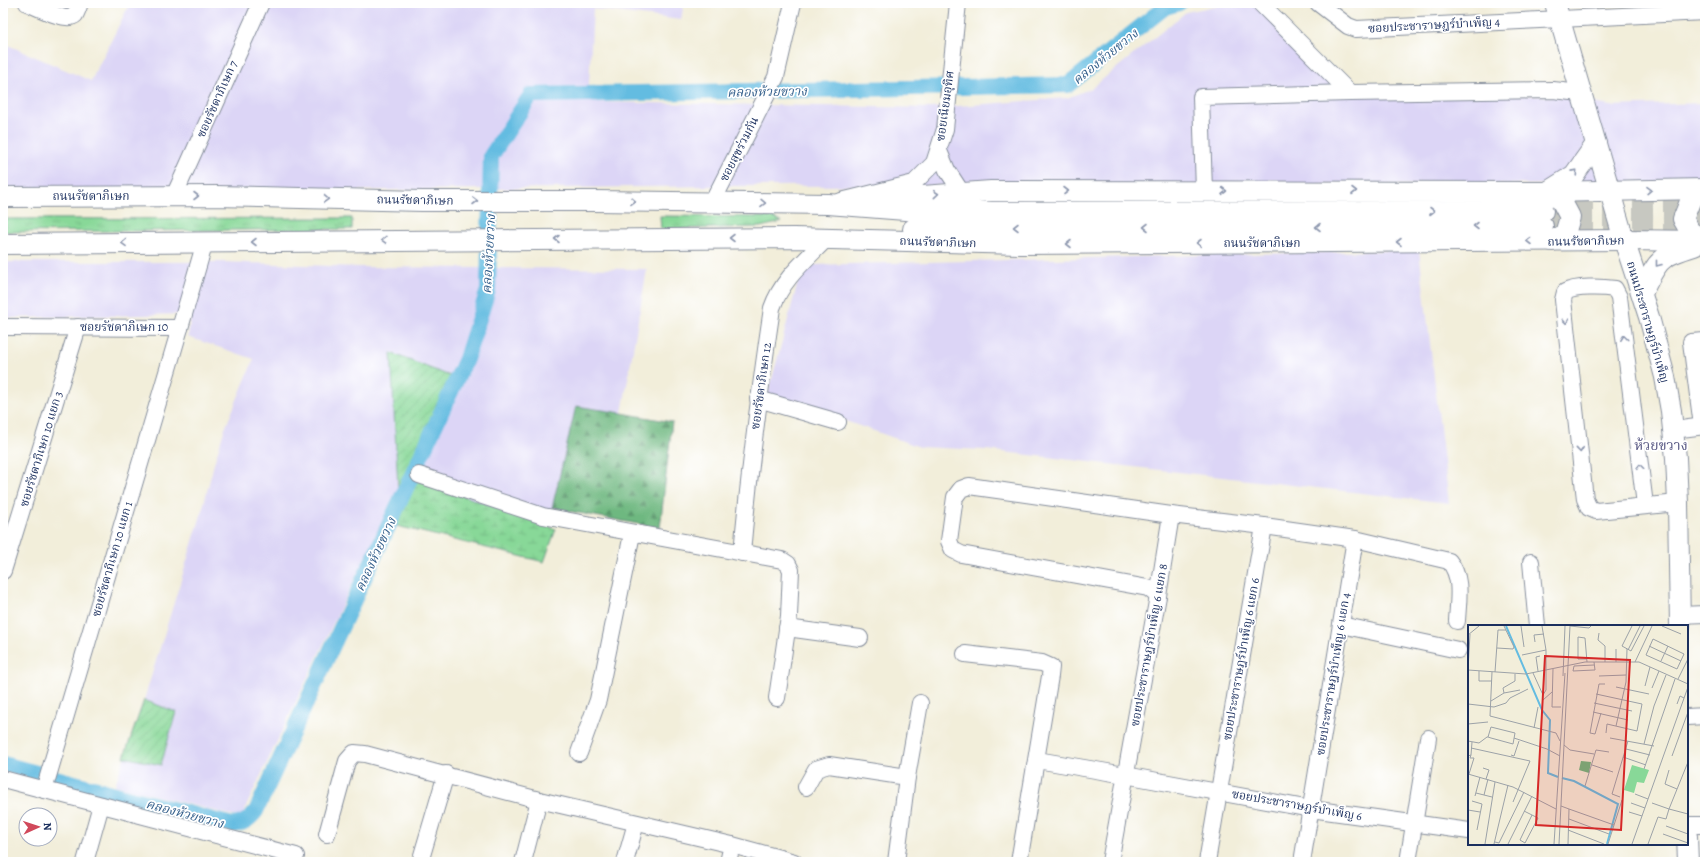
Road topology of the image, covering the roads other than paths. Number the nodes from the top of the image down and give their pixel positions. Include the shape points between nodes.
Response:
1 (27, 3) edge
2 (80, 3) edge
3 (260, 3) edge
4 (793, 3) edge
5 (958, 3) edge
6 (1318, 3) edge
7 (1261, 4) dead end
8 (1557, 11) edge
9 (1705, 12) edge
10 (1350, 93) junction
11 (1581, 93) junction
12 (1596, 144) junction
13 (939, 151) junction
14 (1204, 190) junction
15 (1705, 190) edge
16 (1610, 191) junction
17 (962, 193) junction
18 (174, 196) junction
19 (3, 197) edge
20 (712, 203) junction
21 (828, 204) junction
22 (1546, 217) junction
23 (822, 238) junction
24 (1624, 240) junction
25 (1705, 241) edge
26 (205, 242) junction
27 (3, 244) edge
28 (1642, 293) junction
29 (3, 327) edge
30 (78, 327) junction
31 (180, 328) junction
32 (1705, 341) edge
33 (758, 399) junction
34 (838, 422) dead end
35 (1704, 426) edge
36 (1673, 430) junction
37 (419, 475) dead end
38 (1678, 503) junction
39 (1645, 505) junction
40 (1171, 515) junction
41 (1264, 526) junction
42 (632, 534) junction
43 (1355, 539) junction
44 (742, 553) junction
45 (1531, 562) dead end
46 (3, 571) edge
47 (1158, 596) junction
48 (1705, 614) edge
49 (1680, 620) edge
50 (1457, 621) dead end
51 (1341, 625) junction
52 (1537, 625) edge
53 (787, 628) junction
54 (860, 638) dead end
55 (1458, 650) dead end
56 (965, 654) dead end
57 (777, 698) dead end
58 (920, 703) dead end
59 (1705, 716) edge
60 (1688, 717) edge
61 (1428, 738) dead end
62 (579, 753) dead end
63 (1037, 760) junction
64 (446, 774) junction
65 (1125, 775) junction
66 (907, 777) junction
67 (3, 779) edge
68 (806, 787) dead end
69 (45, 788) junction
70 (1218, 792) junction
71 (539, 800) junction
72 (101, 805) junction
73 (1311, 809) junction
74 (636, 823) junction
75 (1414, 824) junction
76 (1688, 825) edge
77 (1705, 825) edge
78 (1468, 831) edge
79 (327, 834) dead end
80 (732, 845) junction
81 (1687, 845) edge
82 (296, 856) dead end
83 (85, 862) edge
84 (420, 862) edge
85 (523, 862) edge
86 (625, 862) edge
87 (728, 862) edge
88 (794, 862) edge
89 (896, 862) edge
90 (1019, 862) edge
91 (1110, 862) edge
92 (1207, 862) edge
93 (1302, 862) edge
94 (1408, 862) edge
95 (1688, 862) edge

1 - 2 street via 61,17 70,18
3 - 18 street, ซอยรัชดาภิเษก 7
4 - 20 street, ซอยสุขร่วมกัน via 776,77
5 - 13 street, ซอยเนียมอุทิศ via 945,129
6 - 8 street, ซอยประชาราษฎร์บำเพ็ญ 4 via 1348,26 1356,29
7 - 10 street
8 - 9 street, ซอยประชาราษฎร์บำเพ็ญ 4
8 - 11 main road, ถนนประชาราษฎร์บำเพ็ญ
10 - 11 street via 1553,90
10 - 14 street via 1201,97
11 - 12 main road, ถนนประชาราษฎร์บำเพ็ญ
12 - 16 main road, ถนนประชาราษฎร์บำเพ็ญ
22 -> 12 main road
13 - 17 street via 947,170
13 - 21 street, ซอยเนียมอุทิศ via 931,167 914,183
17 -> 14 main road, ถนนรัชดาภิเษก
14 -> 22 main road, ถนนรัชดาภิเษก
16 -> 15 main road, ถนนรัชดาภิเษก
15 - 25 main road via 1691,199 1683,218 1691,234
16 - 22 main road, ถนนรัชดาภิเษก
16 - 24 main road, ถนนประชาราษฎร์บำเพ็ญ
21 -> 17 main road, ถนนรัชดาภิเษก
18 - 19 main road, ถนนรัชดาภิเษก
18 -> 20 main road, ถนนรัชดาภิเษก
20 -> 21 main road, ถนนรัชดาภิเษก
21 -> 22 main road, ถนนรัชดาภิเษก via 931,212
22 -> 23 main road, ถนนรัชดาภิเษก via 1020,244
22 - 24 main road, ถนนรัชดาภิเษก
23 -> 26 main road, ถนนรัชดาภิเษก
23 - 33 street, ซอยรัชดาภิเษก 12 via 776,295
24 - 25 main road, ถนนรัชดาภิเษก
24 - 28 main road, ถนนประชาราษฎร์บำเพ็ญ
25 -> 28 main road via 1661,259
26 -> 27 main road, ถนนรัชดาภิเษก
26 - 31 street, ซอยรัชดาภิเษก 10
28 - 36 main road, ถนนประชาราษฎร์บำเพ็ญ via 1665,377
29 - 30 street, ซอยรัชดาภิเษก 10
30 - 31 street, ซอยรัชดาภิเษก 10
30 - 46 street, ซอยรัชดาภิเษก 10 แยก 3
31 - 69 street, ซอยรัชดาภิเษก 10 แยก 1
32 - 35 street via 1691,342
33 - 34 street
33 - 44 street, ซอยรัชดาภิเษก 12
35 - 36 street
36 - 38 main road, ถนนประชาราษฎร์บำเพ็ญ
37 - 42 street via 543,516
38 - 39 street
38 - 49 main road, ถนนประชาราษฎร์บำเพ็ญ
39 -> 39 street via 1620,297 1615,289 1571,289 1565,292 1563,300 1585,499 1589,508 1596,511
40 - 41 street
40 - 47 street, ซอยประชาราษฎร์บำเพ็ญ 6 แยก 8
40 - 47 street via 969,486 961,489 955,497 949,541 953,550 961,554 1148,588
41 - 43 street
41 - 70 street, ซอยประชาราษฎร์บำเพ็ญ 6 แยก 6
42 - 44 street
42 - 62 street via 598,700
43 - 50 street via 1449,561 1459,580
43 - 51 street, ซอยประชาราษฎร์บำเพ็ญ 6 แยก 4
44 - 53 street via 782,560 788,564 791,570
45 - 52 street
47 - 65 street, ซอยประชาราษฎร์บำเพ็ญ 6 แยก 8
48 - 49 street
51 - 55 street
51 - 73 street, ซอยประชาราษฎร์บำเพ็ญ 6 แยก 4
53 - 54 street
53 - 57 street
56 - 63 street via 1042,663 1050,667
58 - 66 street
59 - 60 street
61 - 75 street
63 - 65 street, ซอยประชาราษฎร์บำเพ็ญ 6
63 - 90 street
64 - 71 street
64 - 79 street via 354,753 347,761
64 - 84 street
65 - 70 street, ซอยประชาราษฎร์บำเพ็ญ 6
65 - 91 street, ซอยประชาราษฎร์บำเพ็ญ 6 แยก 8
66 - 68 street via 829,765 816,769
66 - 89 street
67 - 69 street
69 - 72 street
70 - 73 street, ซอยประชาราษฎร์บำเพ็ญ 6
70 - 92 street, ซอยประชาราษฎร์บำเพ็ญ 6 แยก 6
71 - 74 street
71 - 85 street
72 - 82 street
72 - 83 street
73 - 75 street, ซอยประชาราษฎร์บำเพ็ญ 6
73 - 93 street, ซอยประชาราษฎร์บำเพ็ญ 6 แยก 4
74 - 80 street
74 - 86 street
75 - 78 street, ซอยประชาราษฎร์บำเพ็ญ 6
75 - 94 street
76 - 77 street
80 - 87 street
80 - 88 street
81 - 95 main road

